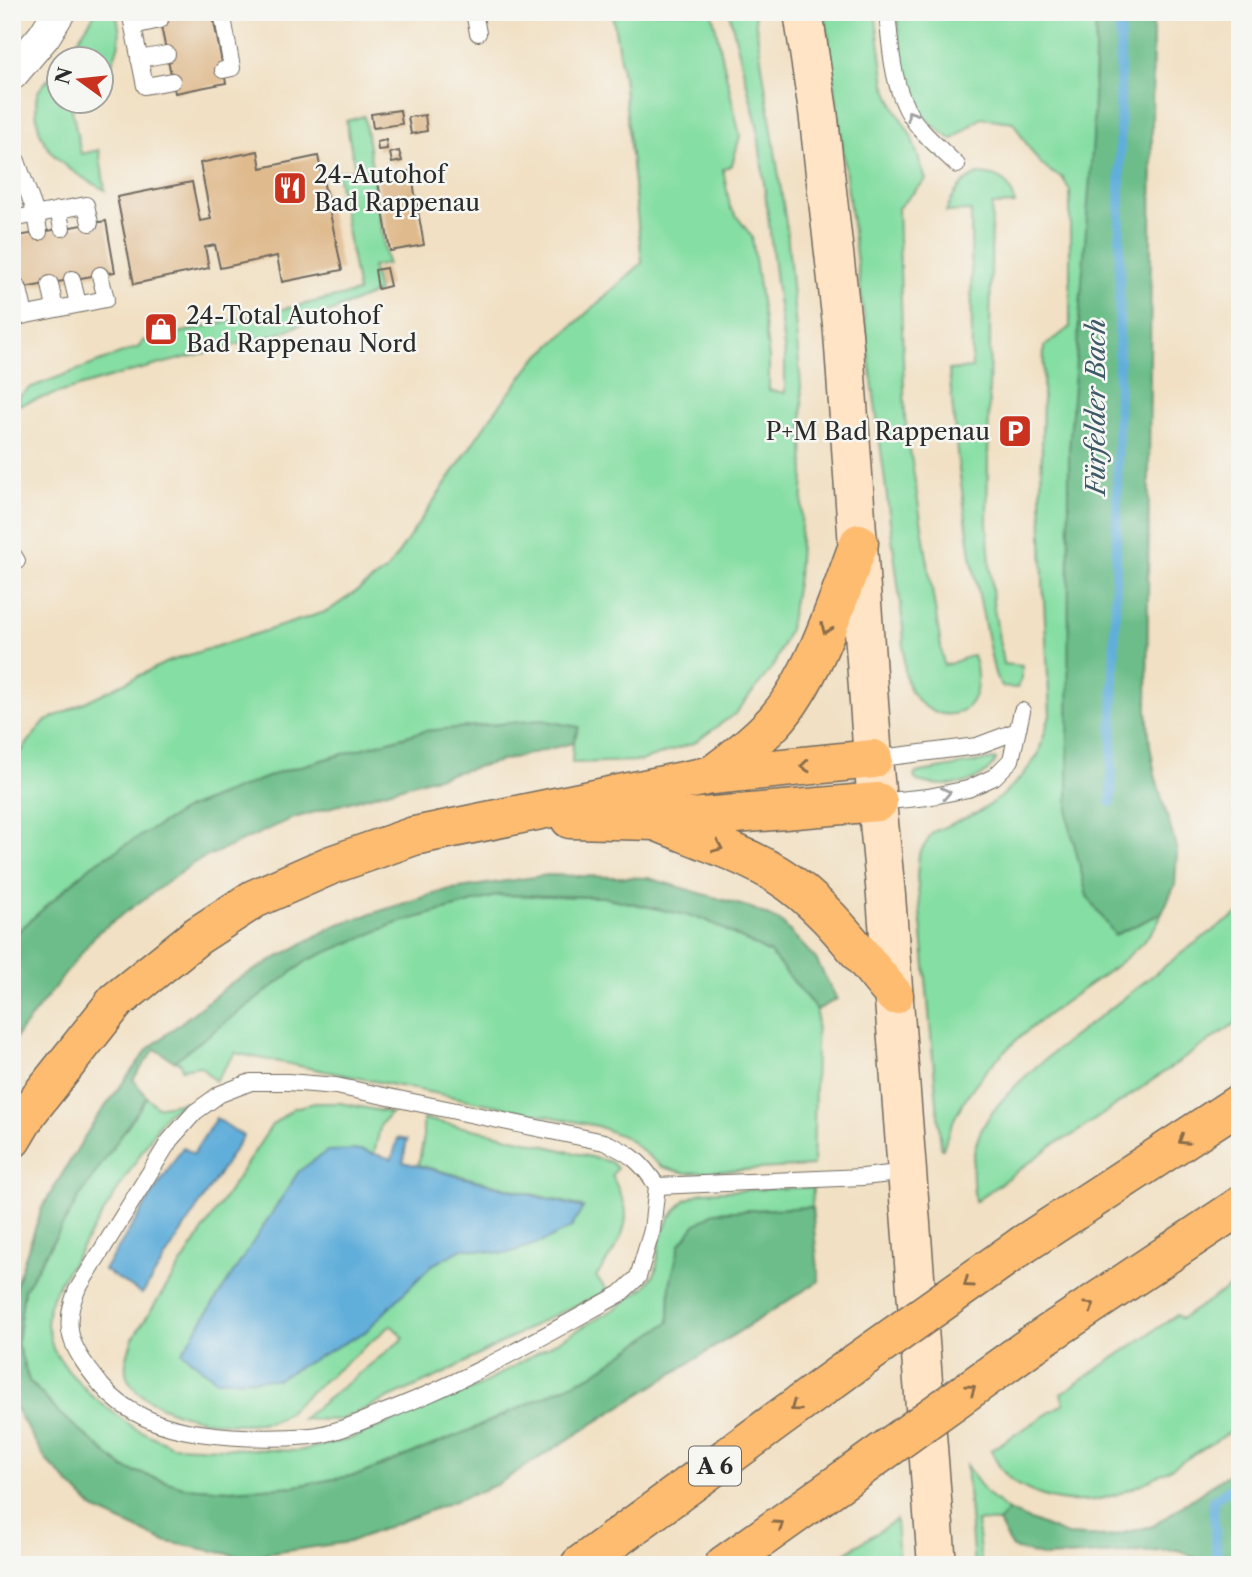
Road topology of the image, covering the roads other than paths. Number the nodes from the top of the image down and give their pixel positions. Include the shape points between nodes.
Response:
1 (59, 12) edge
2 (222, 12) edge
3 (474, 12) edge
4 (803, 12) edge
5 (887, 12) edge
6 (131, 19) edge
7 (160, 20) dead end
8 (478, 33) dead end
9 (167, 54) dead end
10 (139, 60) junction
11 (223, 70) dead end
12 (12, 74) edge
13 (172, 81) dead end
14 (12, 158) edge
15 (957, 164) dead end
16 (58, 210) junction
17 (36, 214) junction
18 (12, 219) edge
19 (90, 223) dead end
20 (62, 228) dead end
21 (39, 232) dead end
22 (100, 275) dead end
23 (72, 279) dead end
24 (50, 284) dead end
25 (19, 289) dead end
26 (78, 304) junction
27 (55, 309) junction
28 (19, 316) edge
29 (859, 543) junction
30 (1022, 711) dead end
31 (1017, 731) junction
32 (873, 759) junction
33 (712, 775) junction
34 (878, 802) junction
35 (509, 816) junction
36 (655, 821) junction
37 (894, 995) junction
38 (1240, 1103) edge
39 (12, 1139) edge
40 (908, 1172) junction
41 (657, 1186) junction
42 (1240, 1206) edge
43 (580, 1565) edge
44 (724, 1565) edge
45 (937, 1565) edge

1 - 12 street
2 - 11 lane via 223,43 232,68
3 - 8 lane
4 - 29 main road via 843,333
15 -> 5 lane via 920,129 904,104
6 - 7 lane
6 - 10 lane
9 - 10 lane
10 - 13 lane via 145,86
14 - 17 lane
16 - 17 lane
16 - 19 lane via 86,205
16 - 20 lane
17 - 18 lane
17 - 21 lane
22 - 26 lane via 106,299
23 - 26 lane
24 - 27 lane
25 - 28 lane
26 - 27 lane
27 - 28 lane
29 - 32 main road
29 -> 33 highway via 827,629 800,684 775,721
30 - 31 lane
31 - 32 lane via 976,746
34 -> 31 lane via 968,789 994,777 1011,760
32 -> 33 highway
32 - 34 main road
33 - 35 highway
34 - 36 highway
34 - 37 main road
35 - 36 highway
35 - 39 highway via 414,836 331,866 254,899 197,936 117,1001 28,1112
36 -> 37 highway via 778,875 810,899
37 - 40 main road
38 -> 43 highway, A 6, bridge via 1024,1244
40 - 41 lane
40 - 45 main road
41 - 41 lane via 643,1164 604,1142 335,1086 251,1082 220,1094 195,1112 170,1140 77,1290 69,1308 74,1346 105,1389 133,1413 177,1430 217,1436 313,1436 411,1403 620,1294 638,1277 652,1230
44 -> 42 highway, bridge via 1033,1344

